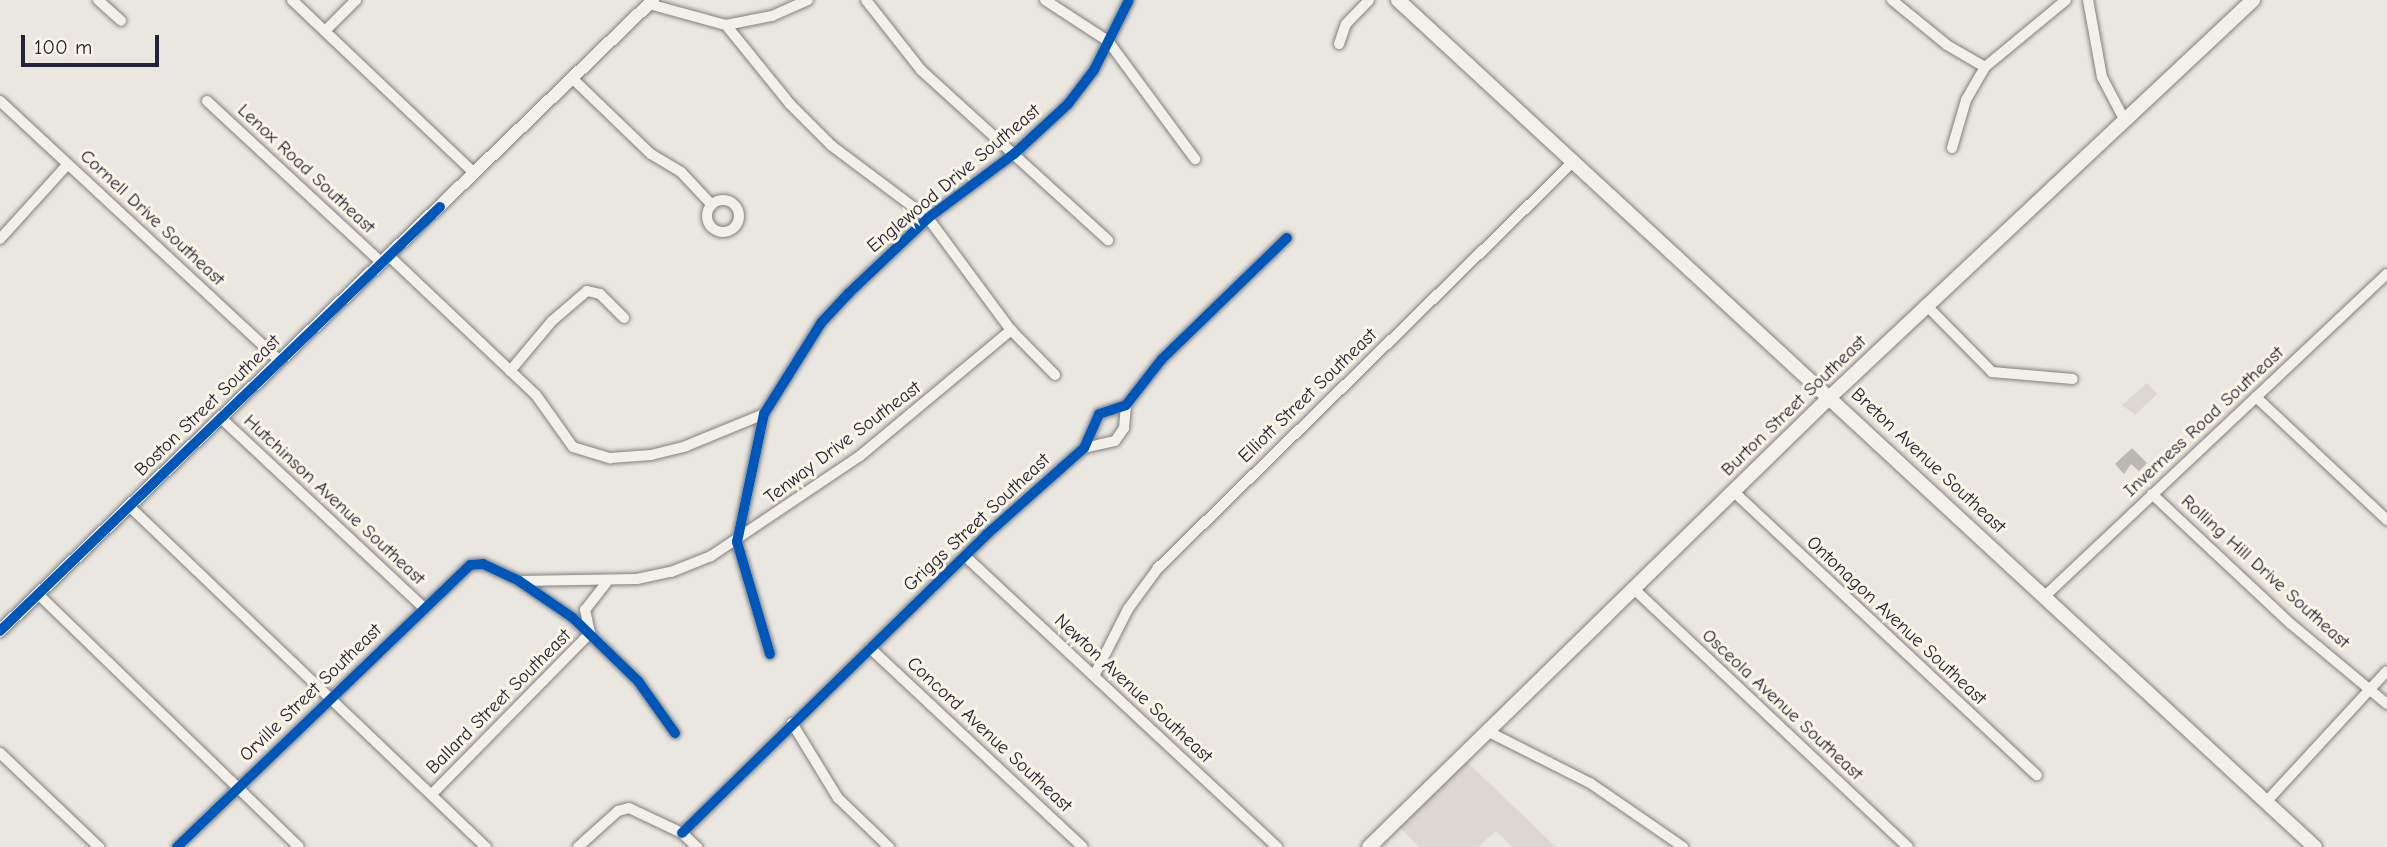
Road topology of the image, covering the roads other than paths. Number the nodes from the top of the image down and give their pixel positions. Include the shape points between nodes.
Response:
1 (98, 0) edge
2 (292, 0) edge
3 (356, 0) edge
4 (808, 0) edge
5 (866, 0) edge
6 (1045, 0) edge
7 (1129, 0) edge
8 (1369, 0) edge
9 (1398, 0) edge
10 (1892, 0) edge
11 (2066, 0) edge
12 (2088, 0) edge
13 (2253, 0) edge
14 (651, 2) edge
15 (121, 21) dead end
16 (726, 25) junction
17 (325, 31) junction
18 (1108, 41) junction
19 (1339, 44) dead end
20 (1985, 67) junction
21 (572, 78) junction
22 (207, 101) dead end
23 (0, 102) edge
24 (2125, 121) junction
25 (1952, 148) dead end
26 (1014, 153) junction
27 (1195, 159) dead end
28 (1573, 162) junction
29 (68, 164) junction
30 (474, 173) junction
31 (712, 205) dead end
32 (928, 218) junction
33 (1287, 238) dead end
34 (0, 239) edge
35 (1108, 240) dead end
36 (385, 259) junction
37 (2387, 274) edge
38 (1927, 306) junction
39 (624, 318) dead end
40 (1011, 330) junction
41 (280, 361) junction
42 (510, 371) junction
43 (1055, 375) dead end
44 (2073, 379) dead end
45 (1831, 396) junction
46 (2256, 397) junction
47 (1126, 405) junction
48 (764, 414) junction
49 (220, 418) junction
50 (1084, 448) junction
51 (1733, 491) junction
52 (2152, 494) junction
53 (130, 506) junction
54 (2387, 520) edge
55 (737, 542) junction
56 (965, 556) junction
57 (519, 581) junction
58 (607, 583) junction
59 (1633, 588) junction
60 (38, 594) junction
61 (2046, 595) junction
62 (423, 607) junction
63 (0, 631) edge
64 (590, 634) junction
65 (870, 648) junction
66 (770, 654) dead end
67 (2387, 671) edge
68 (1094, 676) junction
69 (2371, 688) junction
70 (330, 699) junction
71 (2387, 704) edge
72 (792, 723) junction
73 (1487, 731) junction
74 (676, 733) dead end
75 (0, 753) edge
76 (2037, 775) dead end
77 (238, 788) junction
78 (432, 794) junction
79 (2266, 802) junction
80 (682, 833) junction
81 (99, 847) edge
82 (177, 847) edge
83 (299, 847) edge
84 (486, 847) edge
85 (579, 847) edge
86 (697, 847) edge
87 (889, 847) edge
88 (1083, 847) edge
89 (1277, 847) edge
90 (1369, 847) edge
91 (1683, 847) edge
92 (1908, 847) edge
93 (2315, 847) edge

1 - 15 street
2 - 17 street
3 - 17 street
4 - 16 street via 772,16
5 - 26 street via 921,70
6 - 18 street
7 - 18 street, Englewood Drive Southeast
8 - 19 street via 1346,24
9 - 28 main road, Breton Avenue Southeast
10 - 20 street via 1947,45
11 - 20 street
12 - 24 street via 2102,77
13 - 24 main road, Burton Street Southeast
14 - 16 street
14 - 21 street, Boston Street Southeast
16 - 32 street via 790,104 832,146
17 - 30 street
18 - 26 street, Englewood Drive Southeast via 1077,94
18 - 27 street
20 - 25 street via 1966,100
21 - 30 street, Boston Street Southeast
21 - 31 street via 651,154 681,172
22 - 36 street, Lenox Road Southeast
23 - 29 street, Cornell Drive Southeast
24 - 38 main road, Burton Street Southeast
26 - 32 street, Englewood Drive Southeast
26 - 35 street
28 - 45 main road, Breton Avenue Southeast
28 - 68 street, Elliott Street Southeast via 1158,568 1128,609
29 - 34 street
29 - 41 street, Cornell Drive Southeast
30 - 36 street, Boston Street Southeast
32 - 40 street
32 - 48 street, Englewood Drive Southeast via 821,323
33 - 47 street, Griggs Street Southeast via 1156,366
36 - 41 street, Boston Street Southeast
36 - 42 street, Lenox Road Southeast
37 - 46 street, Inverness Road Southeast
38 - 44 street via 1996,374
38 - 45 main road, Burton Street Southeast
39 - 42 street via 600,294 587,291 552,321
40 - 43 street
40 - 55 street, Tenway Drive Southeast via 860,456
41 - 49 street, Boston Street Southeast
42 - 48 street, Lenox Road Southeast via 536,395 573,447 610,458 686,446
45 - 51 main road, Burton Street Southeast
45 - 61 main road, Breton Avenue Southeast
46 - 52 street, Inverness Road Southeast
46 - 54 street
47 - 50 street, Griggs Street Southeast via 1099,414
47 - 50 street, Griggs Street Southeast via 1124,428 1115,441
48 - 55 street, Englewood Drive Southeast
49 - 53 street, Boston Street Southeast
49 - 62 street, Hutchinson Avenue Southeast
50 - 56 street, Griggs Street Southeast
51 - 59 main road, Burton Street Southeast
51 - 76 street, Ontonagon Avenue Southeast
52 - 61 street, Inverness Road Southeast
52 - 69 street, Rolling Hill Drive Southeast via 2291,624
53 - 60 street, Boston Street Southeast
53 - 70 street
55 - 58 street, Tenway Drive Southeast via 671,572
55 - 66 street, Englewood Drive Southeast
56 - 65 street, Griggs Street Southeast
56 - 68 street, Newton Avenue Southeast
57 - 58 street, Tenway Drive Southeast
57 - 62 street, Orville Street Southeast via 483,564 470,565
57 - 64 street
58 - 64 street via 585,610
59 - 73 main road, Burton Street Southeast
59 - 92 street, Osceola Avenue Southeast
60 - 63 street, Boston Street Southeast
60 - 77 street
61 - 79 main road, Breton Avenue Southeast
62 - 70 street, Orville Street Southeast
64 - 74 street via 638,681
64 - 78 street, Ballard Street Southeast
65 - 72 street, Griggs Street Southeast
65 - 88 street, Concord Avenue Southeast
67 - 69 street
68 - 89 street, Newton Avenue Southeast
69 - 71 street, Rolling Hill Drive Southeast
69 - 79 street
70 - 77 street, Orville Street Southeast
70 - 78 street
72 - 80 street, Griggs Street Southeast
72 - 87 street via 838,799
73 - 90 main road, Burton Street Southeast
73 - 91 street via 1590,783
75 - 81 street
77 - 82 street, Orville Street Southeast
77 - 83 street
78 - 84 street
79 - 93 main road, Breton Avenue Southeast
80 - 85 street via 623,809
80 - 86 street

